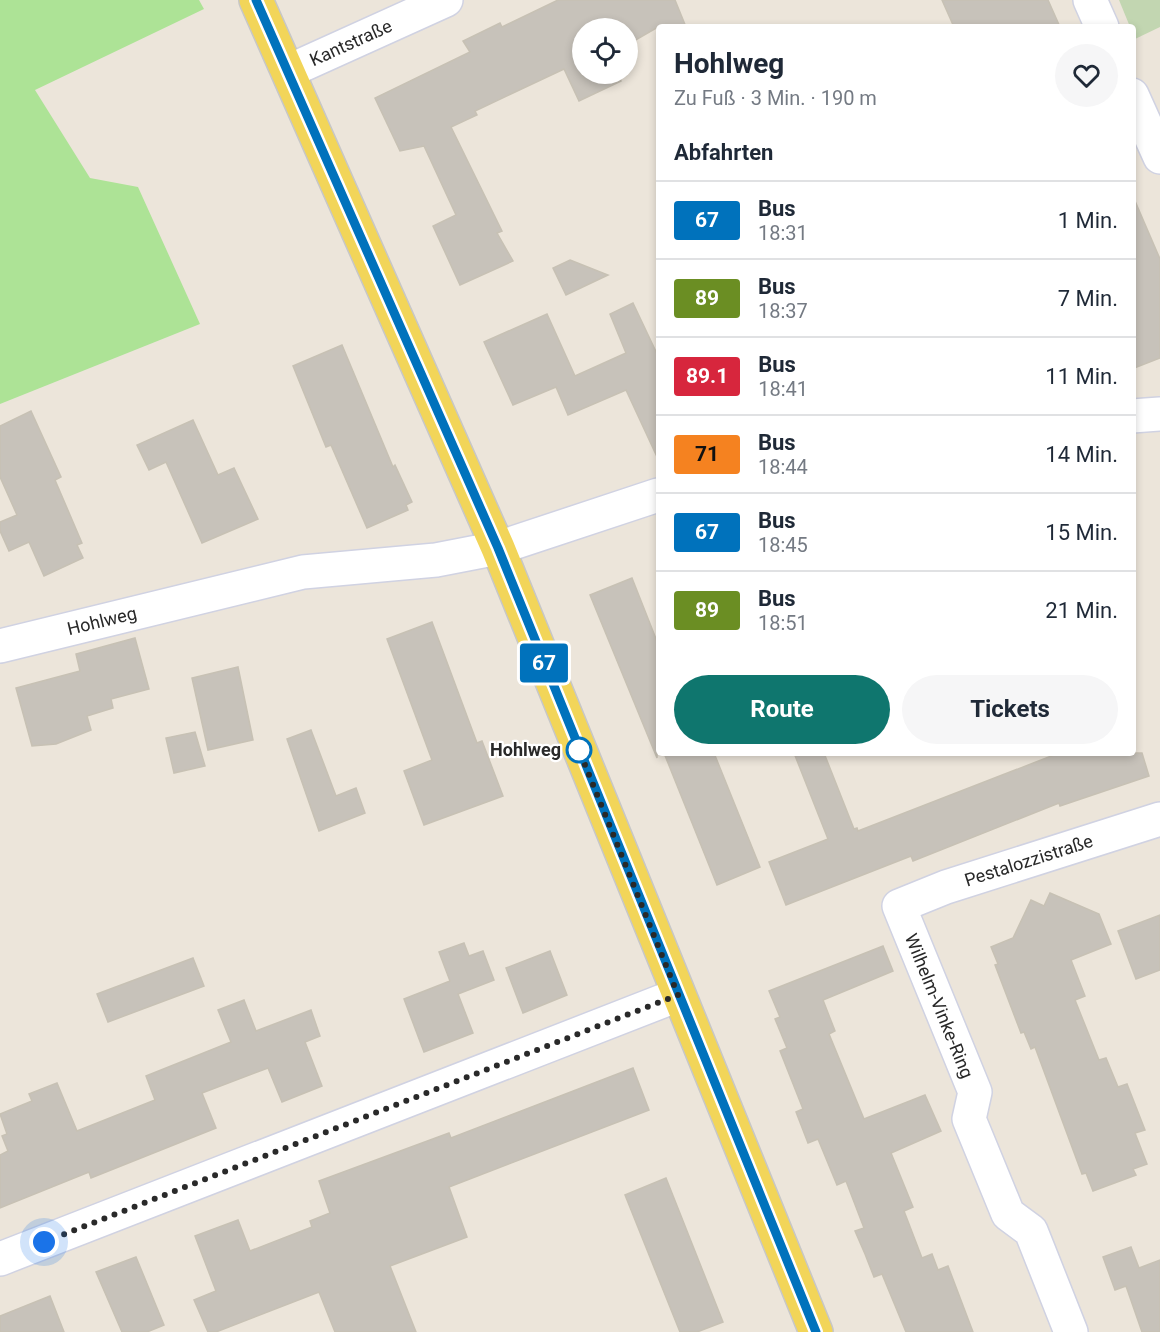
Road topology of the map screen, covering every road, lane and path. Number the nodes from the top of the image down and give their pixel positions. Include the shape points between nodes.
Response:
1 (256, 0) edge
2 (446, 0) edge
3 (1090, 0) edge
4 (1101, 24) edge
5 (289, 71) junction
6 (1136, 104) edge
7 (1160, 157) edge
8 (1160, 414) edge
9 (1136, 416) edge
10 (656, 496) edge
11 (498, 548) junction
12 (0, 646) edge
13 (1160, 819) edge
14 (899, 906) joint
15 (678, 995) junction
16 (0, 1258) edge
17 (816, 1332) edge
18 (1071, 1332) edge

1 - 5 main road
2 - 5 street, Kantstraße
3 - 4 street
5 - 11 main road
6 - 7 street
8 - 9 street
10 - 11 street, Hohlweg
11 - 12 street, Hohlweg via 436,560 303,572
11 - 15 main road
13 - 14 street, Pestalozzistraße via 946,887
14 - 18 street, Wilhelm-Vinke-Ring via 975,1092 969,1119 1008,1214 1031,1231
15 - 16 street
15 - 17 main road

